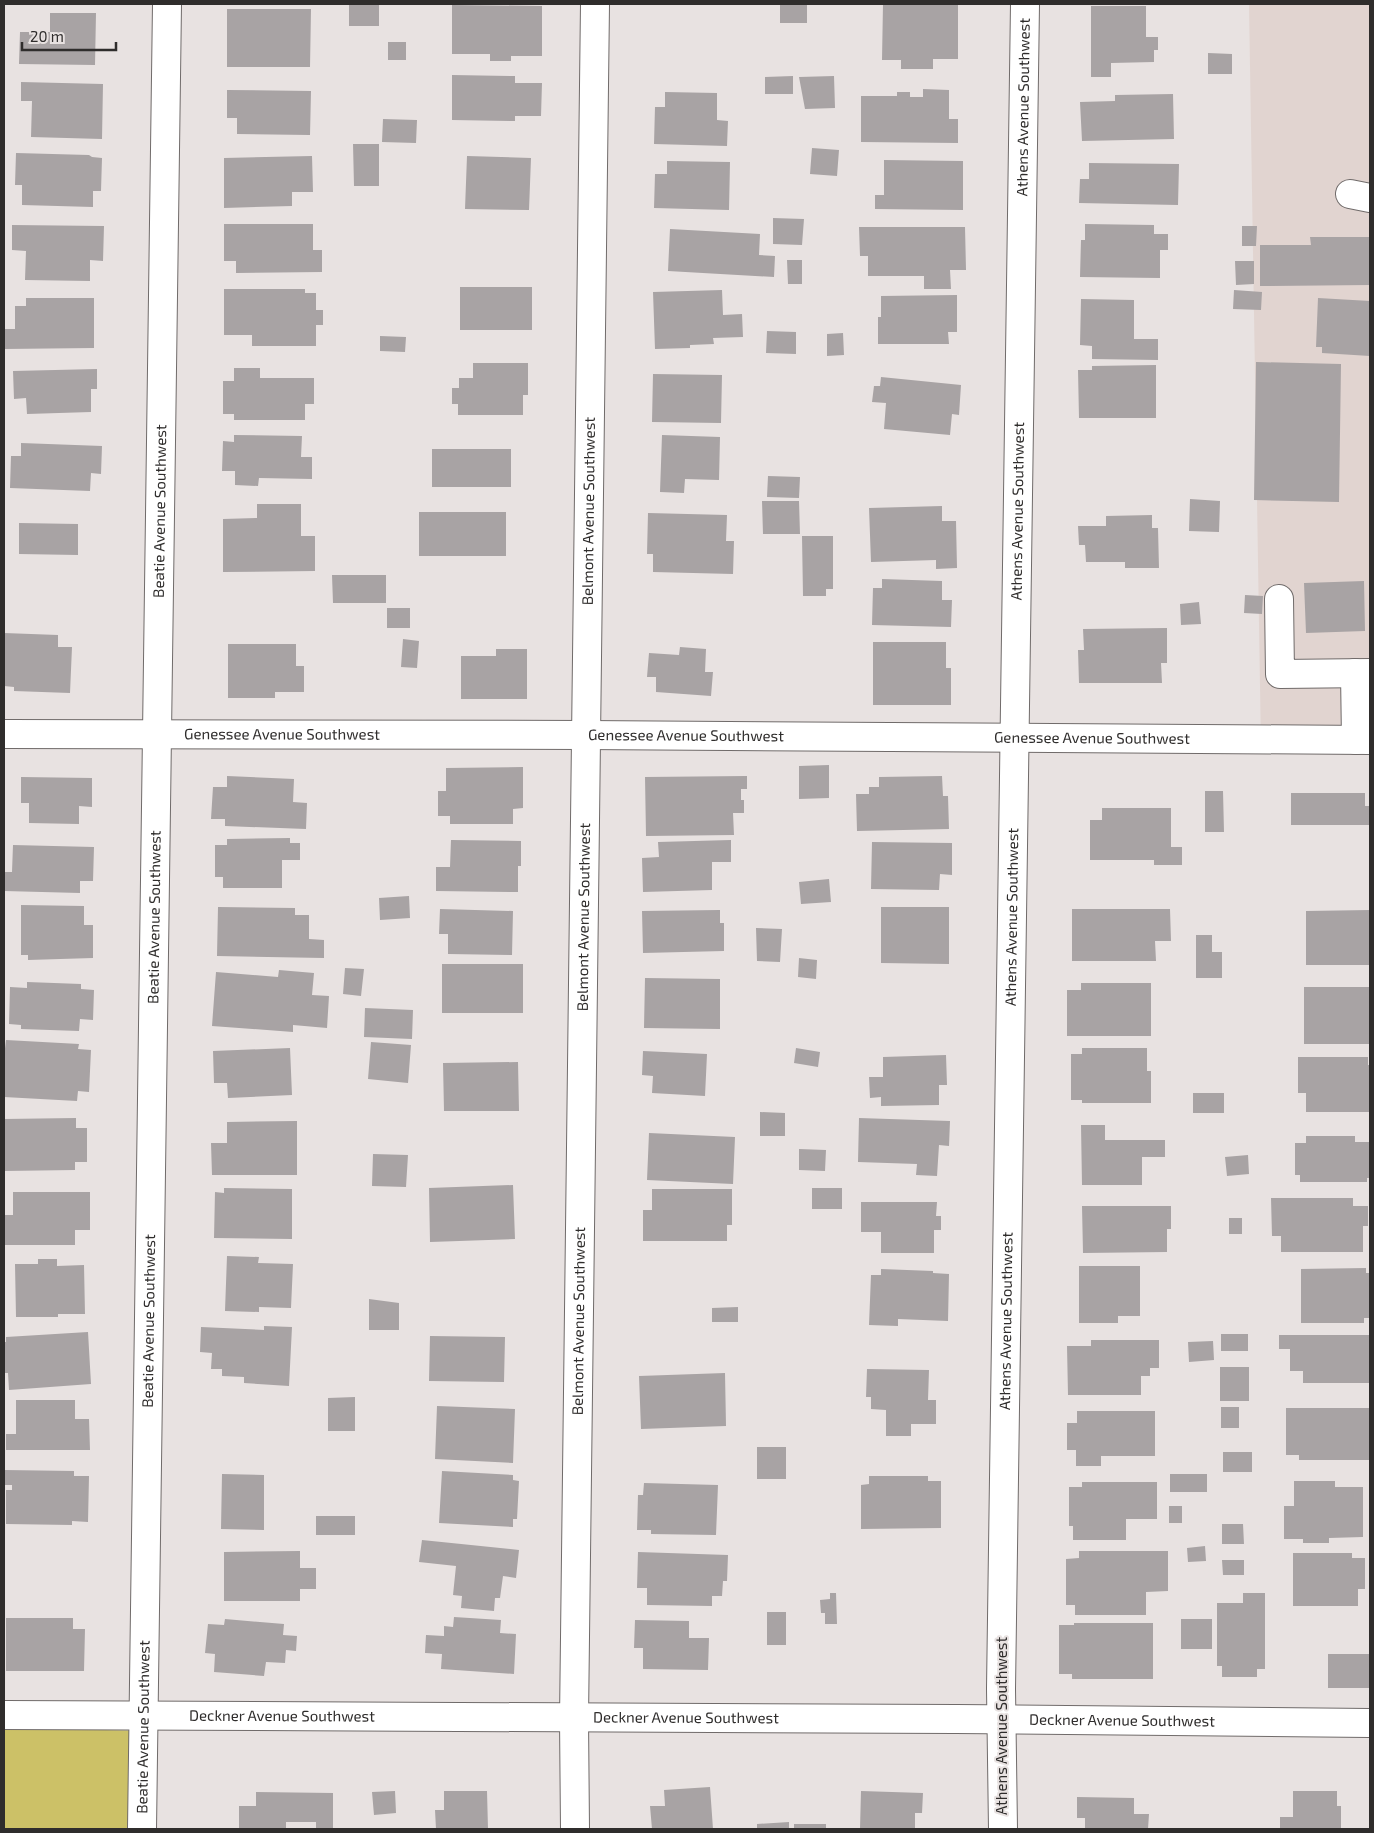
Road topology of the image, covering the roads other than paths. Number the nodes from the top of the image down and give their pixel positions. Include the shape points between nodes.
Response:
1 (167, 4) edge
2 (595, 4) edge
3 (1024, 4) edge
4 (1279, 599) dead end
5 (1362, 673) edge
6 (4, 734) edge
7 (158, 734) junction
8 (585, 735) junction
9 (1014, 738) junction
10 (1363, 740) edge
11 (4, 1716) edge
12 (144, 1716) junction
13 (574, 1719) junction
14 (1001, 1721) junction
15 (1370, 1723) edge
16 (142, 1829) edge
17 (575, 1829) edge
18 (1003, 1829) edge

1 - 7 street, Beatie Avenue Southwest
2 - 8 street, Belmont Avenue Southwest
3 - 9 street, Athens Avenue Southwest
4 - 5 street via 1280,674
5 - 10 street
6 - 7 street, Genessee Avenue Southwest
7 - 8 street, Genessee Avenue Southwest
7 - 12 street, Beatie Avenue Southwest
8 - 9 street, Genessee Avenue Southwest
8 - 13 street, Belmont Avenue Southwest
9 - 10 street, Genessee Avenue Southwest
9 - 14 street, Athens Avenue Southwest
11 - 12 street, Deckner Avenue Southwest
12 - 13 street, Deckner Avenue Southwest
12 - 16 street, Beatie Avenue Southwest
13 - 14 street, Deckner Avenue Southwest
13 - 17 street, Belmont Avenue Southwest
14 - 15 street, Deckner Avenue Southwest
14 - 18 street, Athens Avenue Southwest

